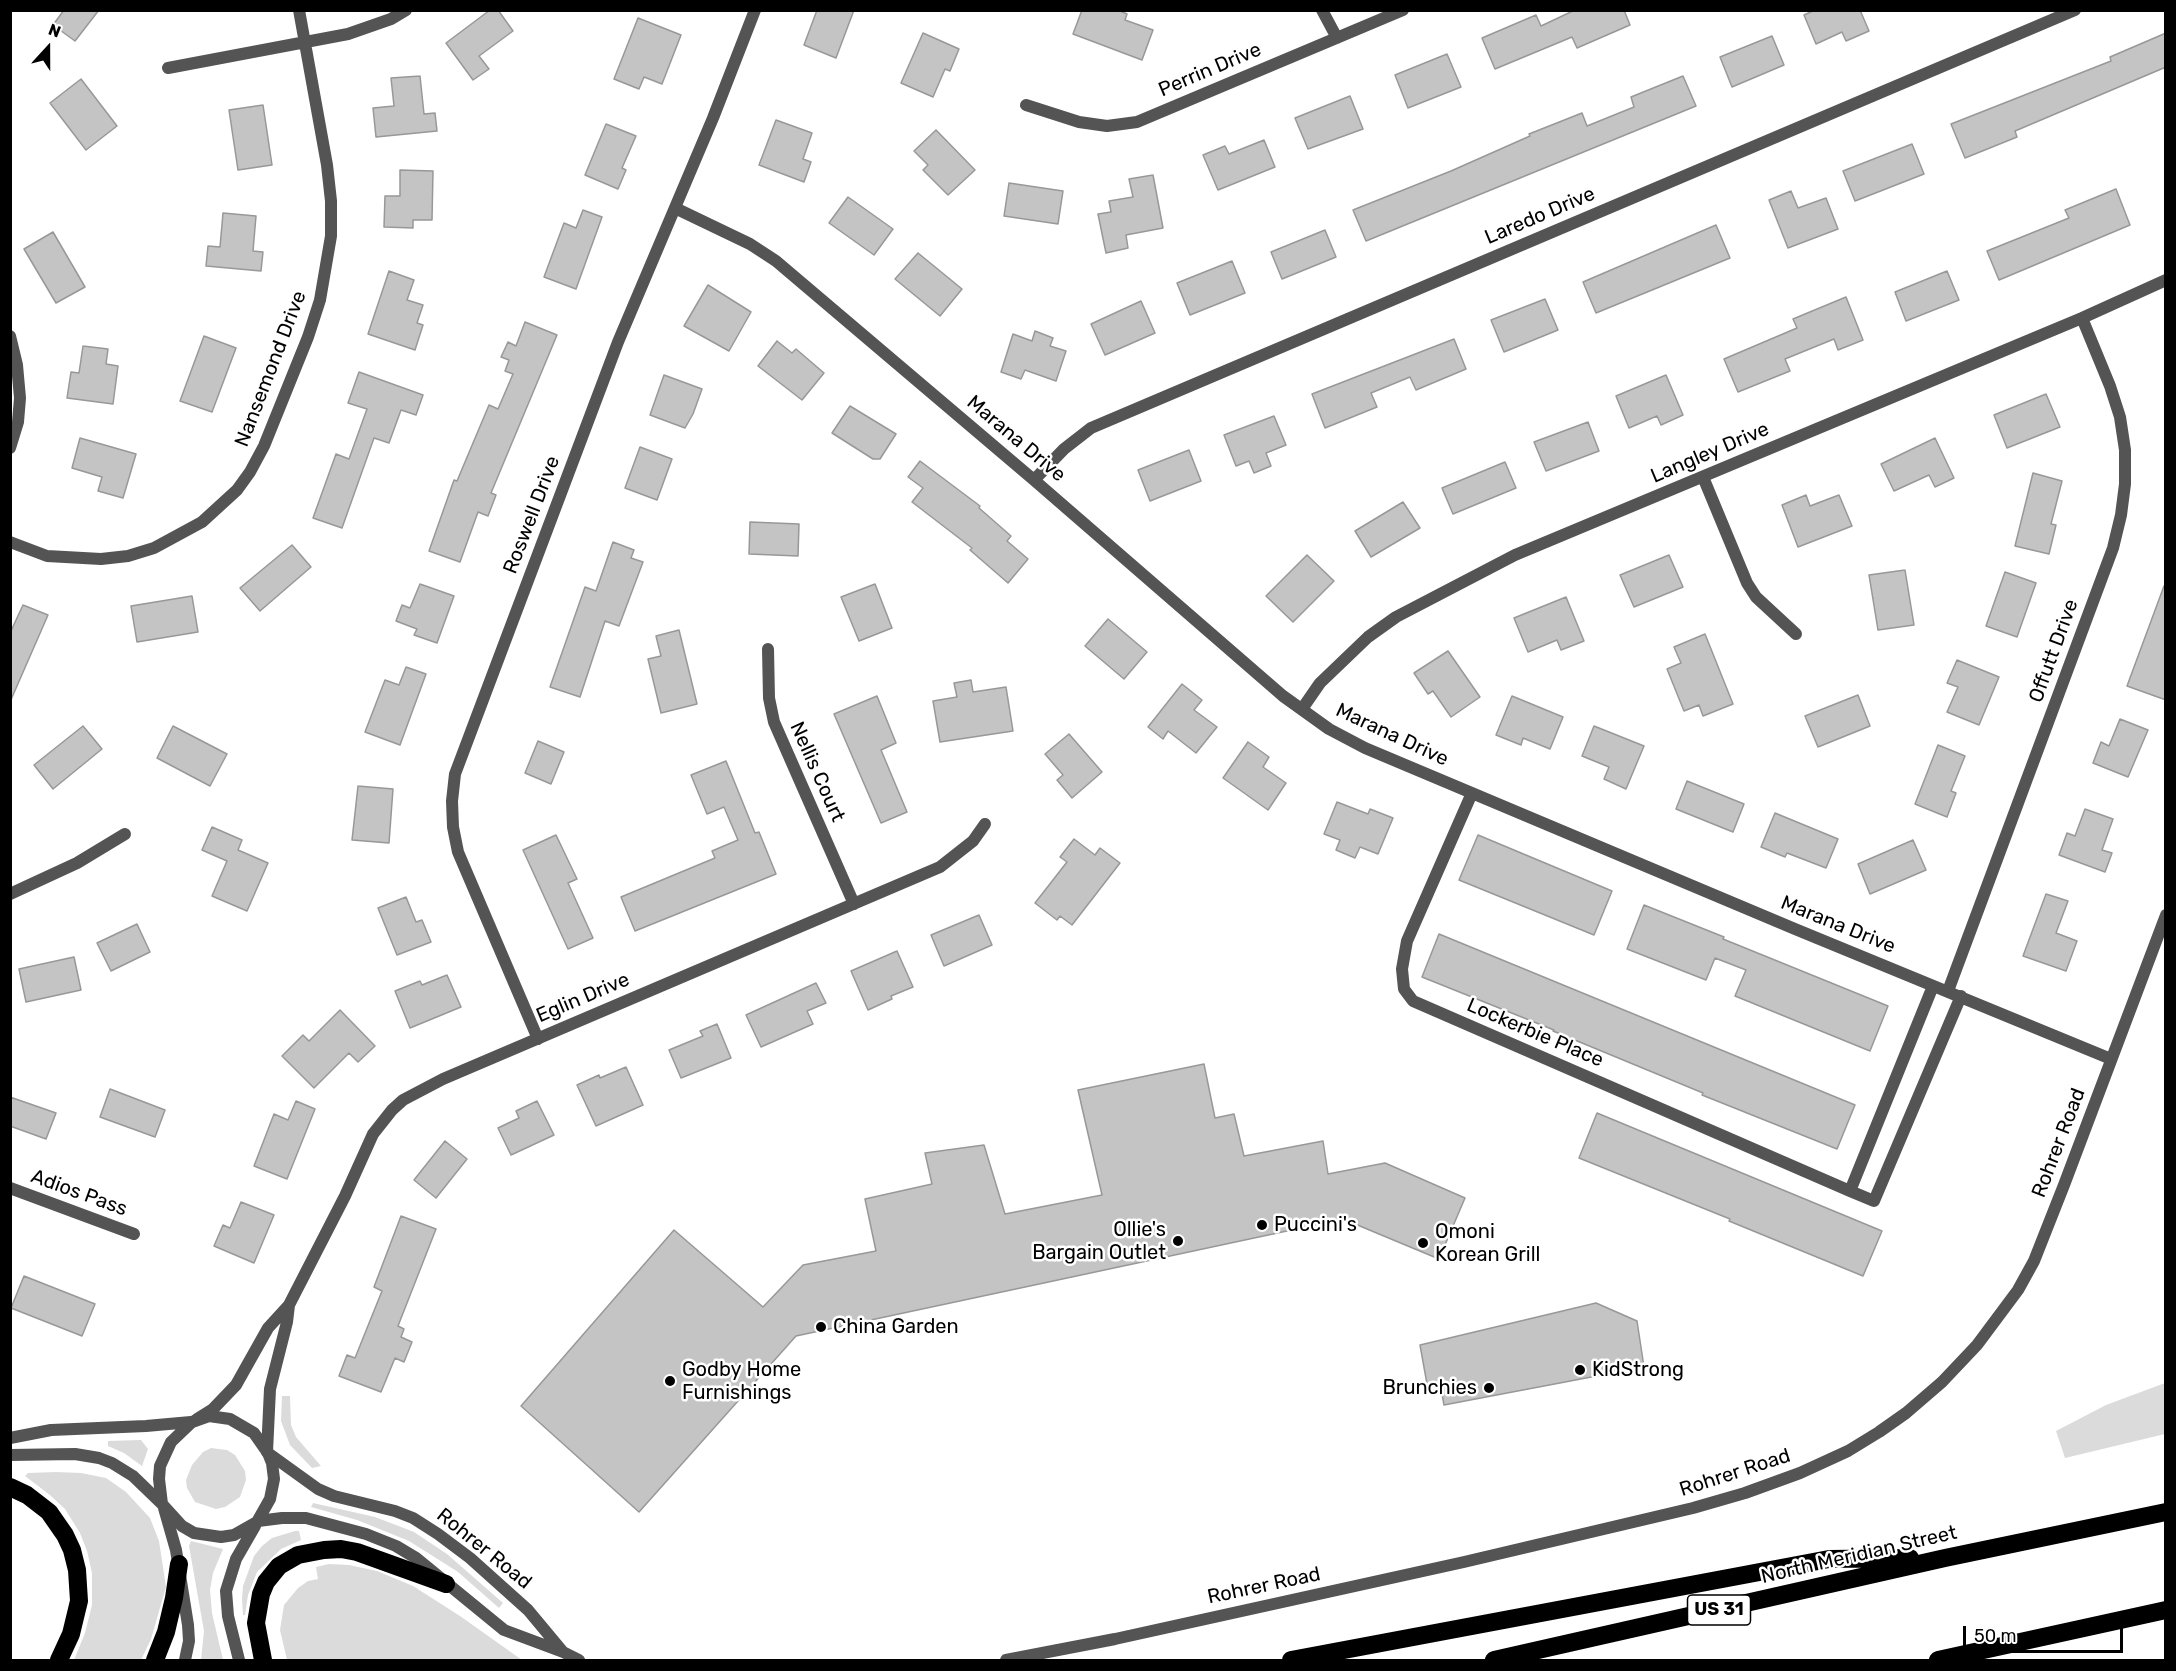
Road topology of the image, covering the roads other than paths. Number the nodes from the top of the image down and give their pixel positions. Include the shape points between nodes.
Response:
1 (299, 10) edge
2 (406, 10) edge
3 (755, 10) edge
4 (1322, 10) edge
5 (1403, 10) edge
6 (2075, 10) edge
7 (1337, 38) junction
8 (305, 43) junction
9 (168, 68) dead end
10 (1026, 105) dead end
11 (675, 208) junction
12 (2166, 280) edge
13 (2082, 318) junction
14 (10, 336) edge
15 (10, 448) edge
16 (1703, 477) junction
17 (1034, 480) junction
18 (10, 542) edge
19 (1796, 634) dead end
20 (768, 649) dead end
21 (1302, 709) junction
22 (1472, 793) junction
23 (985, 824) dead end
24 (125, 834) dead end
25 (10, 894) edge
26 (854, 904) junction
27 (2166, 915) edge
28 (1933, 986) junction
29 (1948, 991) junction
30 (1960, 996) junction
31 (538, 1039) junction
32 (2111, 1059) junction
33 (10, 1188) edge
34 (1850, 1191) junction
35 (134, 1234) dead end
36 (289, 1305) junction
37 (194, 1421) junction
38 (10, 1438) edge
39 (268, 1452) junction
40 (10, 1455) edge
41 (10, 1487) edge
42 (163, 1506) junction
43 (2166, 1512) edge
44 (258, 1522) junction
45 (1945, 1558) junction
46 (179, 1564) junction
47 (446, 1584) junction
48 (2166, 1610) edge
49 (563, 1652) junction
50 (59, 1660) edge
51 (154, 1660) edge
52 (185, 1660) edge
53 (239, 1660) edge
54 (263, 1660) edge
55 (579, 1660) edge
56 (1006, 1660) edge
57 (1291, 1660) edge
58 (1494, 1660) edge
59 (1938, 1660) edge

1 - 8 street, Nansemond Drive
2 - 8 street via 348,34
3 - 11 street, Roswell Drive
4 - 7 street
5 - 7 street, Perrin Drive
6 - 17 street, Laredo Drive via 1091,429 1064,449
7 - 10 street, Perrin Drive via 1137,122 1107,126 1079,122
8 - 9 street
8 - 18 street, Nansemond Drive via 328,174 329,247 320,300 308,337 250,472 237,490 202,522 154,548 128,556 47,556
11 - 17 street, Marana Drive via 741,239 776,261
11 - 31 street, Roswell Drive via 618,342 455,774 452,801 458,852
12 - 13 street, Langley Drive
13 - 16 street, Langley Drive
13 - 29 street, Offutt Drive via 2120,417 2125,450 2121,515 2113,548
14 - 15 street via 20,398
16 - 19 street via 1747,583 1756,597
16 - 21 street, Langley Drive via 1515,555 1396,617 1320,683
17 - 21 street, Marana Drive
20 - 26 street, Nellis Court via 769,698 774,722
21 - 22 street, Marana Drive via 1365,748
22 - 28 street, Marana Drive
22 - 34 street, Lockerbie Place via 1407,941 1402,969 1404,989 1413,1001
23 - 26 street, Eglin Drive via 973,841 940,867
24 - 25 street via 77,863
26 - 31 street, Eglin Drive
27 - 32 street, Rohrer Road
28 - 29 street, Marana Drive
28 - 34 street
29 - 30 street, Marana Drive
30 - 32 street, Marana Drive
30 - 34 street, Lockerbie Place via 1875,1201
31 - 36 street, Eglin Drive via 443,1079 392,1110 373,1134
32 - 56 street, Rohrer Road via 2034,1261 2018,1290 1977,1345 1942,1382 1906,1413 1848,1451 1745,1492 1618,1527
33 - 35 street, Adios Pass
36 - 37 street, Eglin Drive via 264,1334 236,1385
36 - 39 street, Eglin Drive via 270,1389
37 - 38 street via 51,1430
37 - 39 street via 210,1416 237,1422 254,1433
37 - 42 street via 164,1453 159,1479
39 - 44 street via 273,1492
39 - 49 street, Rohrer Road via 318,1490 395,1511 438,1534 470,1557 528,1610
40 - 42 street via 99,1458 133,1476
41 - 50 highway via 49,1512 72,1550 79,1601 75,1623
42 - 44 street via 183,1526 207,1536 234,1535
42 - 46 street
43 - 45 highway, North Meridian Street / US 31
44 - 47 street, Rohrer Road via 306,1518 366,1534 406,1552
44 - 53 street via 236,1559 226,1591
45 - 57 highway via 1829,1559
45 - 58 highway, North Meridian Street / US 31
46 - 51 highway via 166,1632
46 - 52 street via 189,1636
47 - 49 street, Rohrer Road via 504,1630
47 - 54 highway via 349,1551 298,1555 279,1566 261,1594 256,1623
48 - 59 highway
49 - 55 street, Rohrer Road

